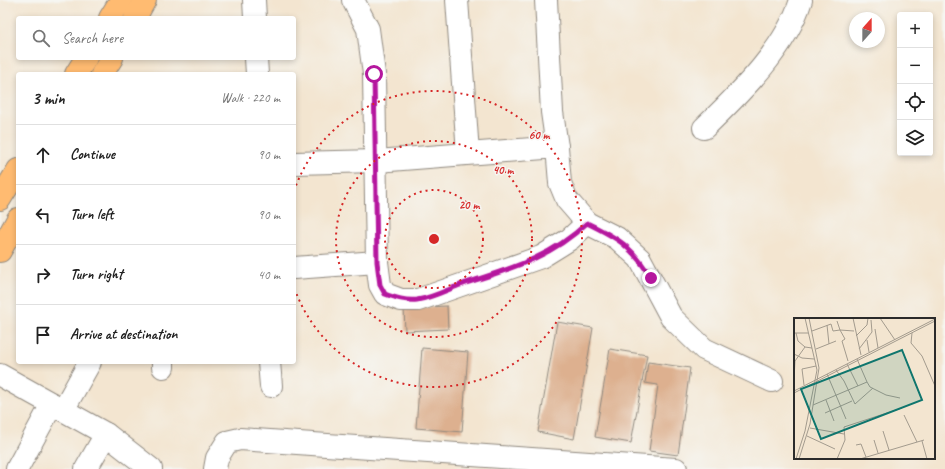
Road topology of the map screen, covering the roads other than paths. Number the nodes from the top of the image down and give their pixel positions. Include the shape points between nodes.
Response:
1 (121, 0) edge
2 (145, 0) edge
3 (254, 0) edge
4 (353, 0) edge
5 (457, 0) edge
6 (546, 0) edge
7 (801, 0) edge
8 (111, 16) edge
9 (136, 16) edge
10 (254, 16) edge
11 (85, 60) edge
12 (111, 60) edge
13 (256, 60) edge
14 (77, 72) edge
15 (103, 72) edge
16 (257, 72) edge
17 (704, 128) dead end
18 (557, 148) junction
19 (468, 153) junction
20 (377, 161) junction
21 (296, 164) edge
22 (16, 173) edge
23 (0, 199) edge
24 (16, 223) edge
25 (587, 223) junction
26 (0, 251) edge
27 (377, 262) junction
28 (296, 268) edge
29 (89, 364) edge
30 (270, 364) edge
31 (0, 375) edge
32 (772, 381) dead end
33 (271, 386) dead end
34 (58, 407) junction
35 (106, 434) junction
36 (17, 469) edge
37 (86, 469) edge
38 (151, 469) edge
39 (216, 469) edge
40 (676, 469) edge

1 - 8 main road
2 - 9 main road
3 - 10 street
4 - 20 street via 368,29 374,74
5 - 19 street
6 - 18 street via 552,112
7 - 17 street via 795,19 784,39 728,105
11 - 14 main road
12 - 15 main road
13 - 16 street
18 - 19 street
18 - 25 street via 560,183 567,200
19 - 20 street
20 - 21 street
20 - 27 street
22 - 23 main road
24 - 26 main road
25 - 27 street via 570,239 541,257 418,300 401,300 385,294 380,285
25 - 32 street via 617,238 640,259 671,317 704,349
27 - 28 street
29 - 34 street
30 - 33 street
31 - 34 street
34 - 35 street
34 - 36 street
35 - 37 street
35 - 38 street
39 - 40 street via 217,458 227,442 240,439

